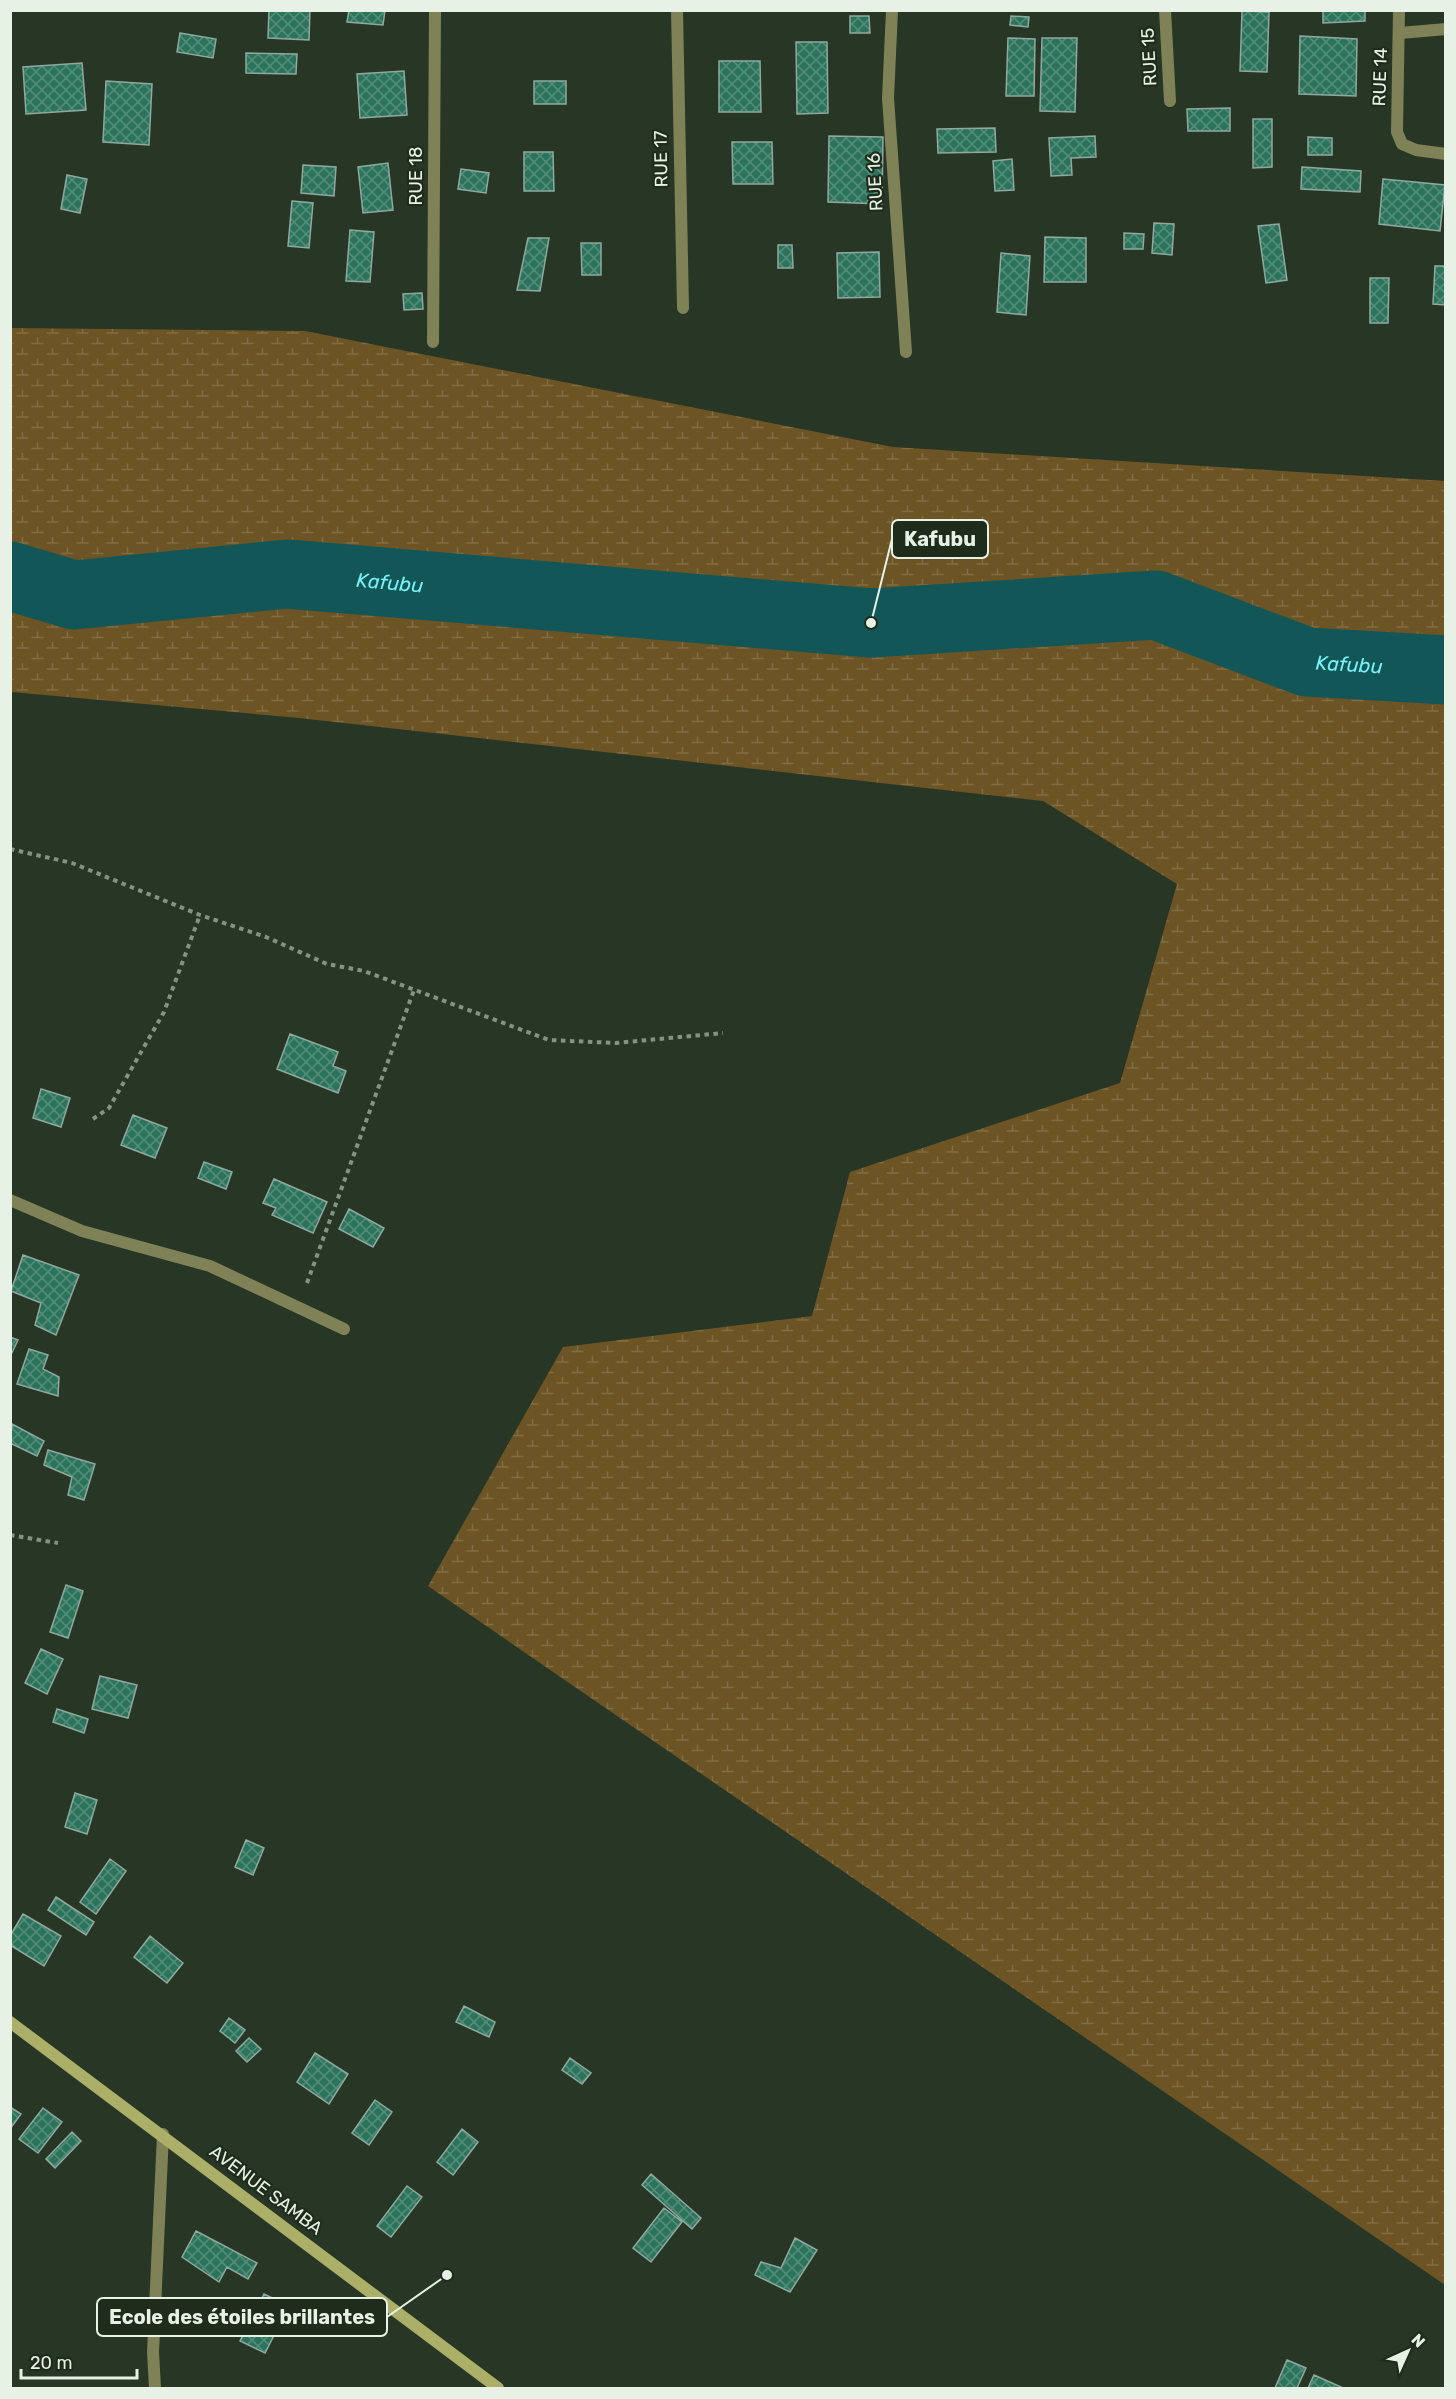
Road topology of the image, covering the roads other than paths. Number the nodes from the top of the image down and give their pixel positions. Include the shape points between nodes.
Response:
1 (435, 10) edge
2 (677, 10) edge
3 (892, 10) edge
4 (1165, 10) edge
5 (1399, 10) edge
6 (1446, 29) edge
7 (1400, 33) junction
8 (1170, 101) dead end
9 (1446, 154) edge
10 (683, 308) dead end
11 (433, 342) dead end
12 (906, 352) dead end
13 (10, 1200) edge
14 (344, 1329) dead end
15 (10, 2022) edge
16 (162, 2134) junction
17 (155, 2388) edge
18 (498, 2388) edge

1 - 11 street, RUE 18
2 - 10 street, RUE 17
3 - 12 street, RUE 16 via 888,98
4 - 8 street, RUE 15
5 - 7 street, RUE 14
6 - 7 street
7 - 9 street, RUE 14 via 1397,132 1402,144
13 - 14 street via 82,1231 210,1266
15 - 16 street, AVENUE SAMBA
16 - 17 street
16 - 18 street, AVENUE SAMBA

